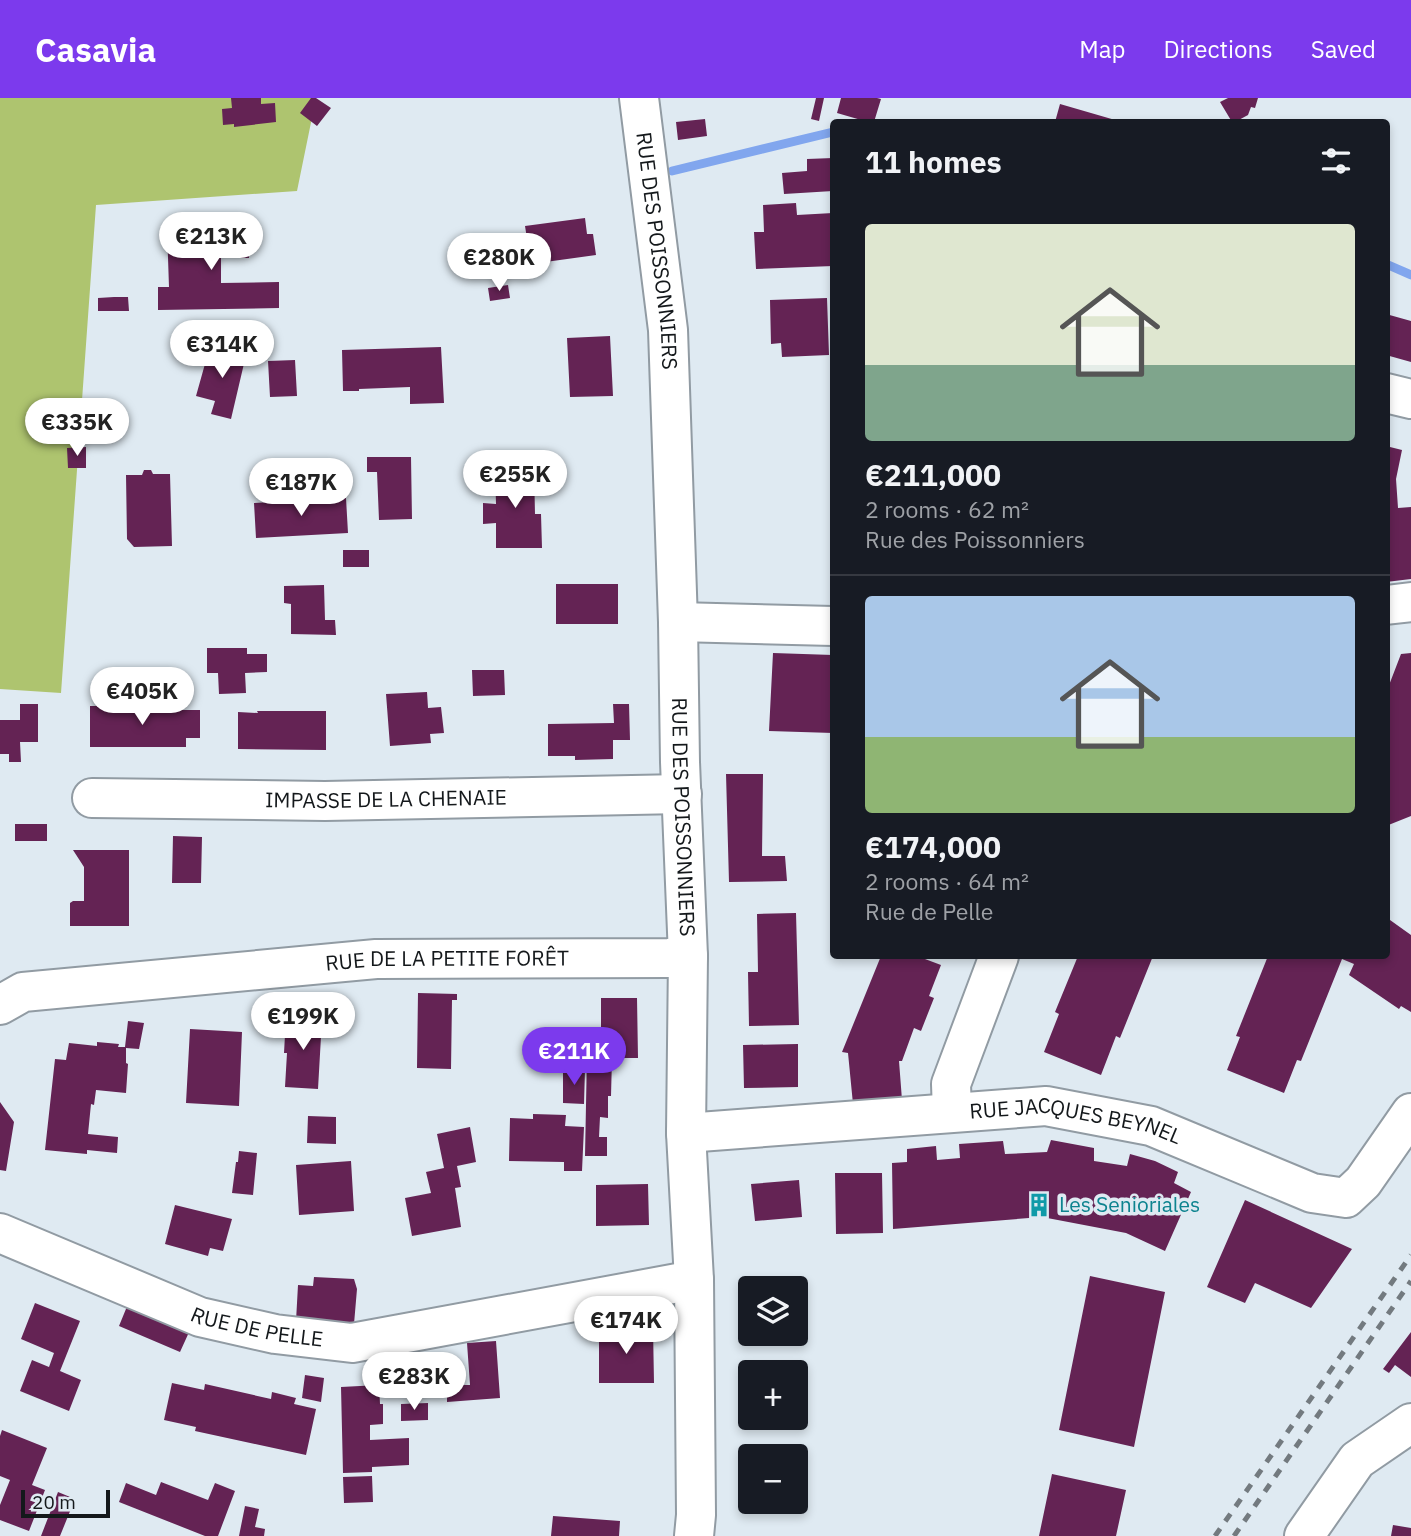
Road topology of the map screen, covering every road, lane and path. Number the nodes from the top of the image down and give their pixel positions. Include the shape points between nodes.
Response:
1 (639, 98) edge
2 (1390, 394) edge
3 (1411, 398) edge
4 (1411, 602) edge
5 (1390, 605) edge
6 (678, 622) junction
7 (830, 626) edge
8 (682, 793) junction
9 (92, 798) dead end
10 (688, 956) junction
11 (998, 959) edge
12 (0, 1005) edge
13 (952, 1112) junction
14 (1411, 1113) edge
15 (686, 1133) junction
16 (2, 1241) edge
17 (694, 1280) junction
18 (1411, 1423) edge
19 (694, 1536) edge
20 (1304, 1536) edge

1 - 6 street, RUE DES POISSONNIERS via 668,330
2 - 3 street
4 - 5 street
6 - 7 street
6 - 8 street, RUE DES POISSONNIERS
8 - 9 street, IMPASSE DE LA CHENAIE via 325,801
8 - 10 street, RUE DES POISSONNIERS
10 - 12 street, RUE DE LA PETITE FORÊT via 376,960 23,992
10 - 15 street, RUE DES POISSONNIERS
11 - 13 street via 951,1084
13 - 14 street, RUE JACQUES BEYNEL via 1046,1106 1151,1126 1312,1193 1346,1198 1363,1182
13 - 15 street, RUE JACQUES BEYNEL
15 - 17 street, RUE DES POISSONNIERS
16 - 17 street, RUE DE PELLE via 200,1317 275,1334 352,1343
17 - 19 street, RUE DES POISSONNIERS
18 - 20 street via 1357,1460

